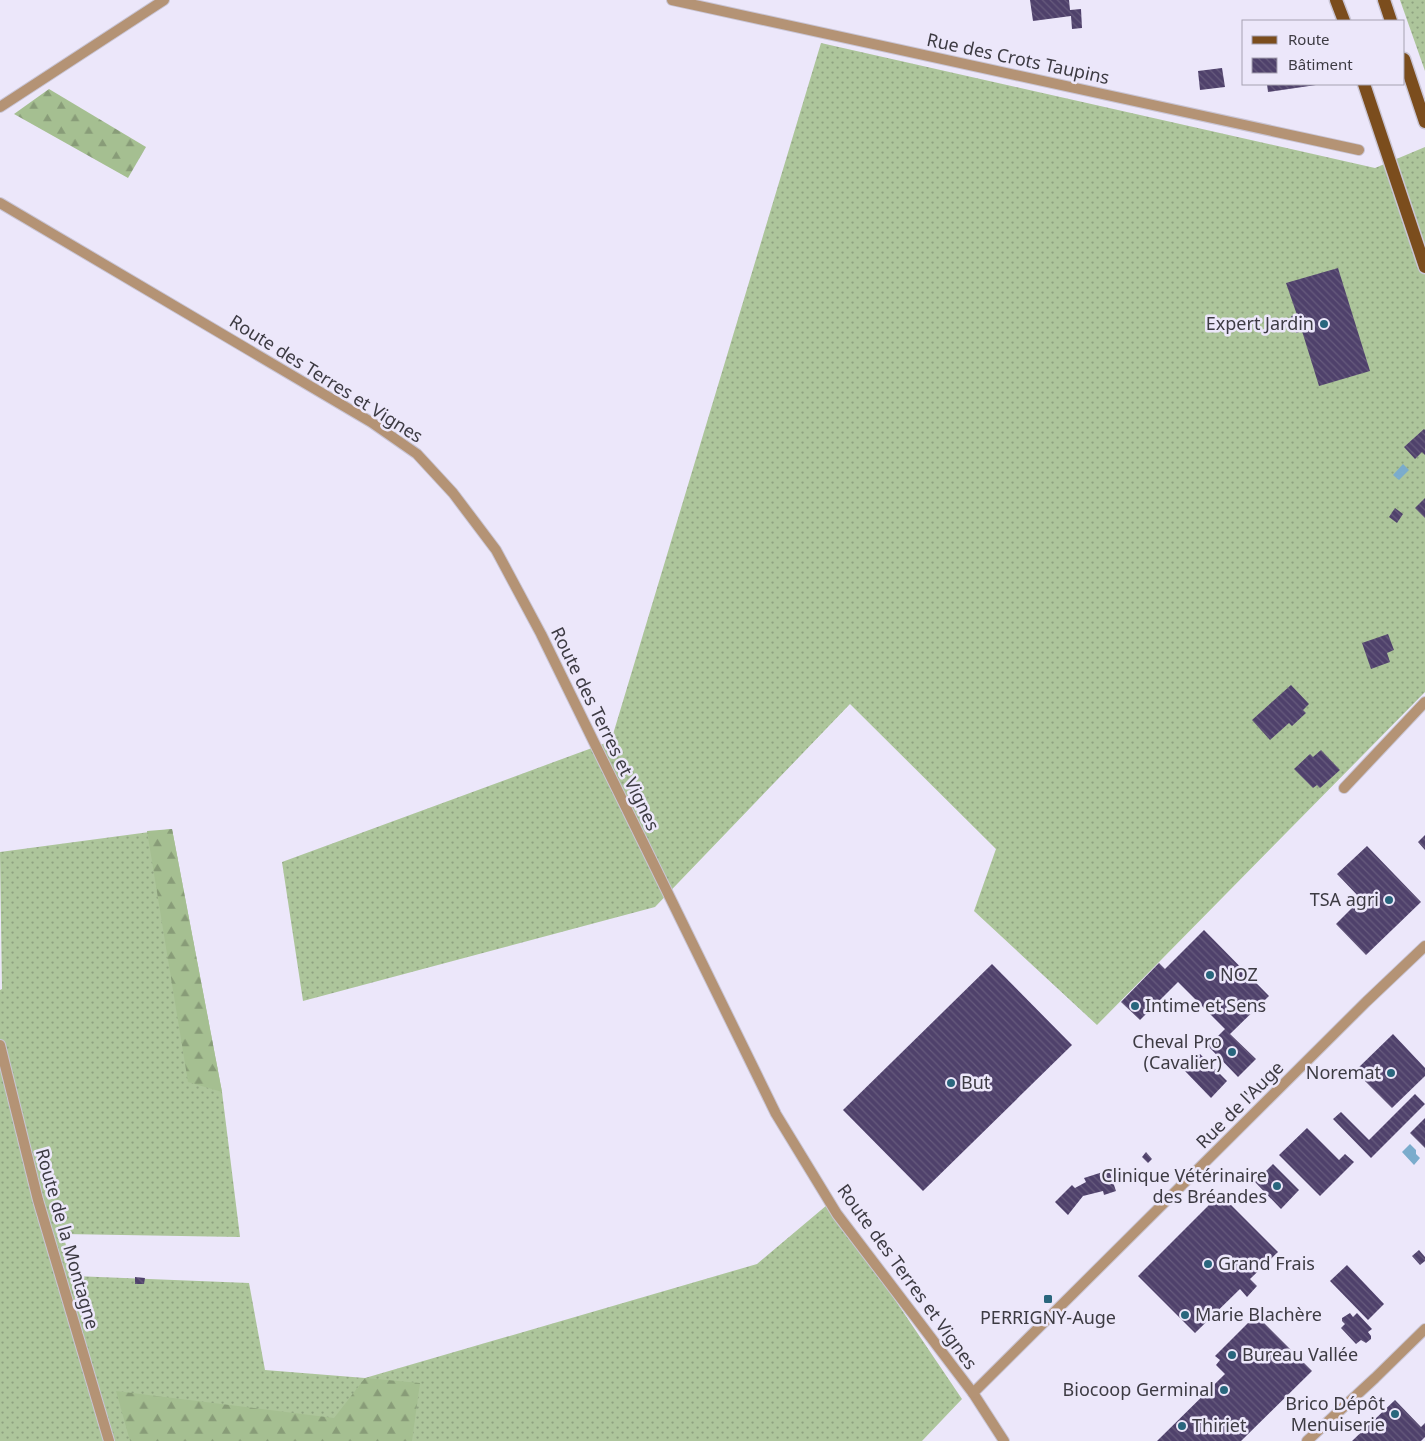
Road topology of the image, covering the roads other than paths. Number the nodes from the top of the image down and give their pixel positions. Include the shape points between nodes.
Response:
1 (164, 0) edge
2 (672, 0) edge
3 (1336, 0) edge
4 (1384, 0) edge
5 (1344, 20) edge
6 (1391, 20) edge
7 (1405, 62) edge
8 (1364, 85) edge
9 (0, 107) edge
10 (1425, 122) edge
11 (1359, 150) dead end
12 (0, 203) edge
13 (1425, 267) edge
14 (1425, 702) edge
15 (1344, 788) dead end
16 (1425, 946) edge
17 (0, 1045) edge
18 (1425, 1329) edge
19 (973, 1393) junction
20 (109, 1441) edge
21 (1004, 1441) edge
22 (1308, 1441) edge

1 - 9 street
2 - 11 street, Rue des Crots Taupins
3 - 5 main road
4 - 6 main road
7 - 10 main road
8 - 13 main road
12 - 19 street, Route des Terres et Vignes via 371,422 417,454 453,493 496,550 541,634 776,1114 847,1229
14 - 15 street
16 - 19 street, Rue de l'Auge
17 - 20 street, Route de la Montagne via 38,1200
18 - 22 street
19 - 21 street, Route des Terres et Vignes

